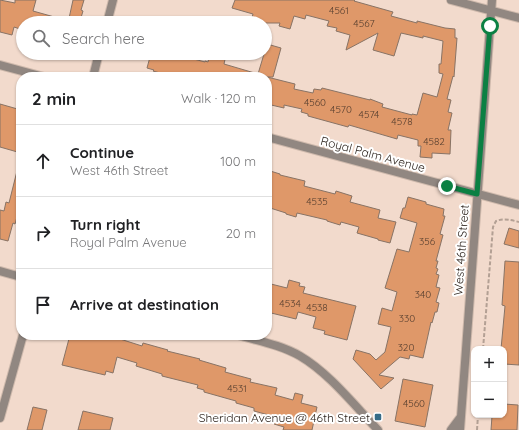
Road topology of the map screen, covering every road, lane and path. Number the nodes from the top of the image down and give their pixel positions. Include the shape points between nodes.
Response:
1 (113, 0) edge
2 (451, 0) edge
3 (492, 0) edge
4 (491, 11) junction
5 (109, 16) edge
6 (519, 18) edge
7 (97, 60) edge
8 (0, 65) edge
9 (26, 72) edge
10 (93, 72) edge
11 (272, 138) edge
12 (477, 194) junction
13 (519, 205) edge
14 (519, 222) edge
15 (0, 271) edge
16 (16, 276) edge
17 (21, 340) edge
18 (257, 340) edge
19 (483, 346) edge
20 (461, 417) junction
21 (0, 418) edge
22 (478, 418) edge
23 (378, 430) edge
24 (451, 430) edge
25 (460, 430) edge
26 (477, 430) edge

1 - 5 street
2 - 4 street
3 - 4 street, West 46th Street
4 - 6 street
4 - 12 street, West 46th Street
7 - 10 street
8 - 9 street
11 - 12 street, Royal Palm Avenue
12 - 13 street, Royal Palm Avenue
12 - 20 street, West 46th Street
14 - 19 path via 501,219 492,227
15 - 16 street
17 - 21 street
18 - 23 street via 280,346 307,361 331,380
20 - 24 street
20 - 25 street, West 46th Street
22 - 26 path

